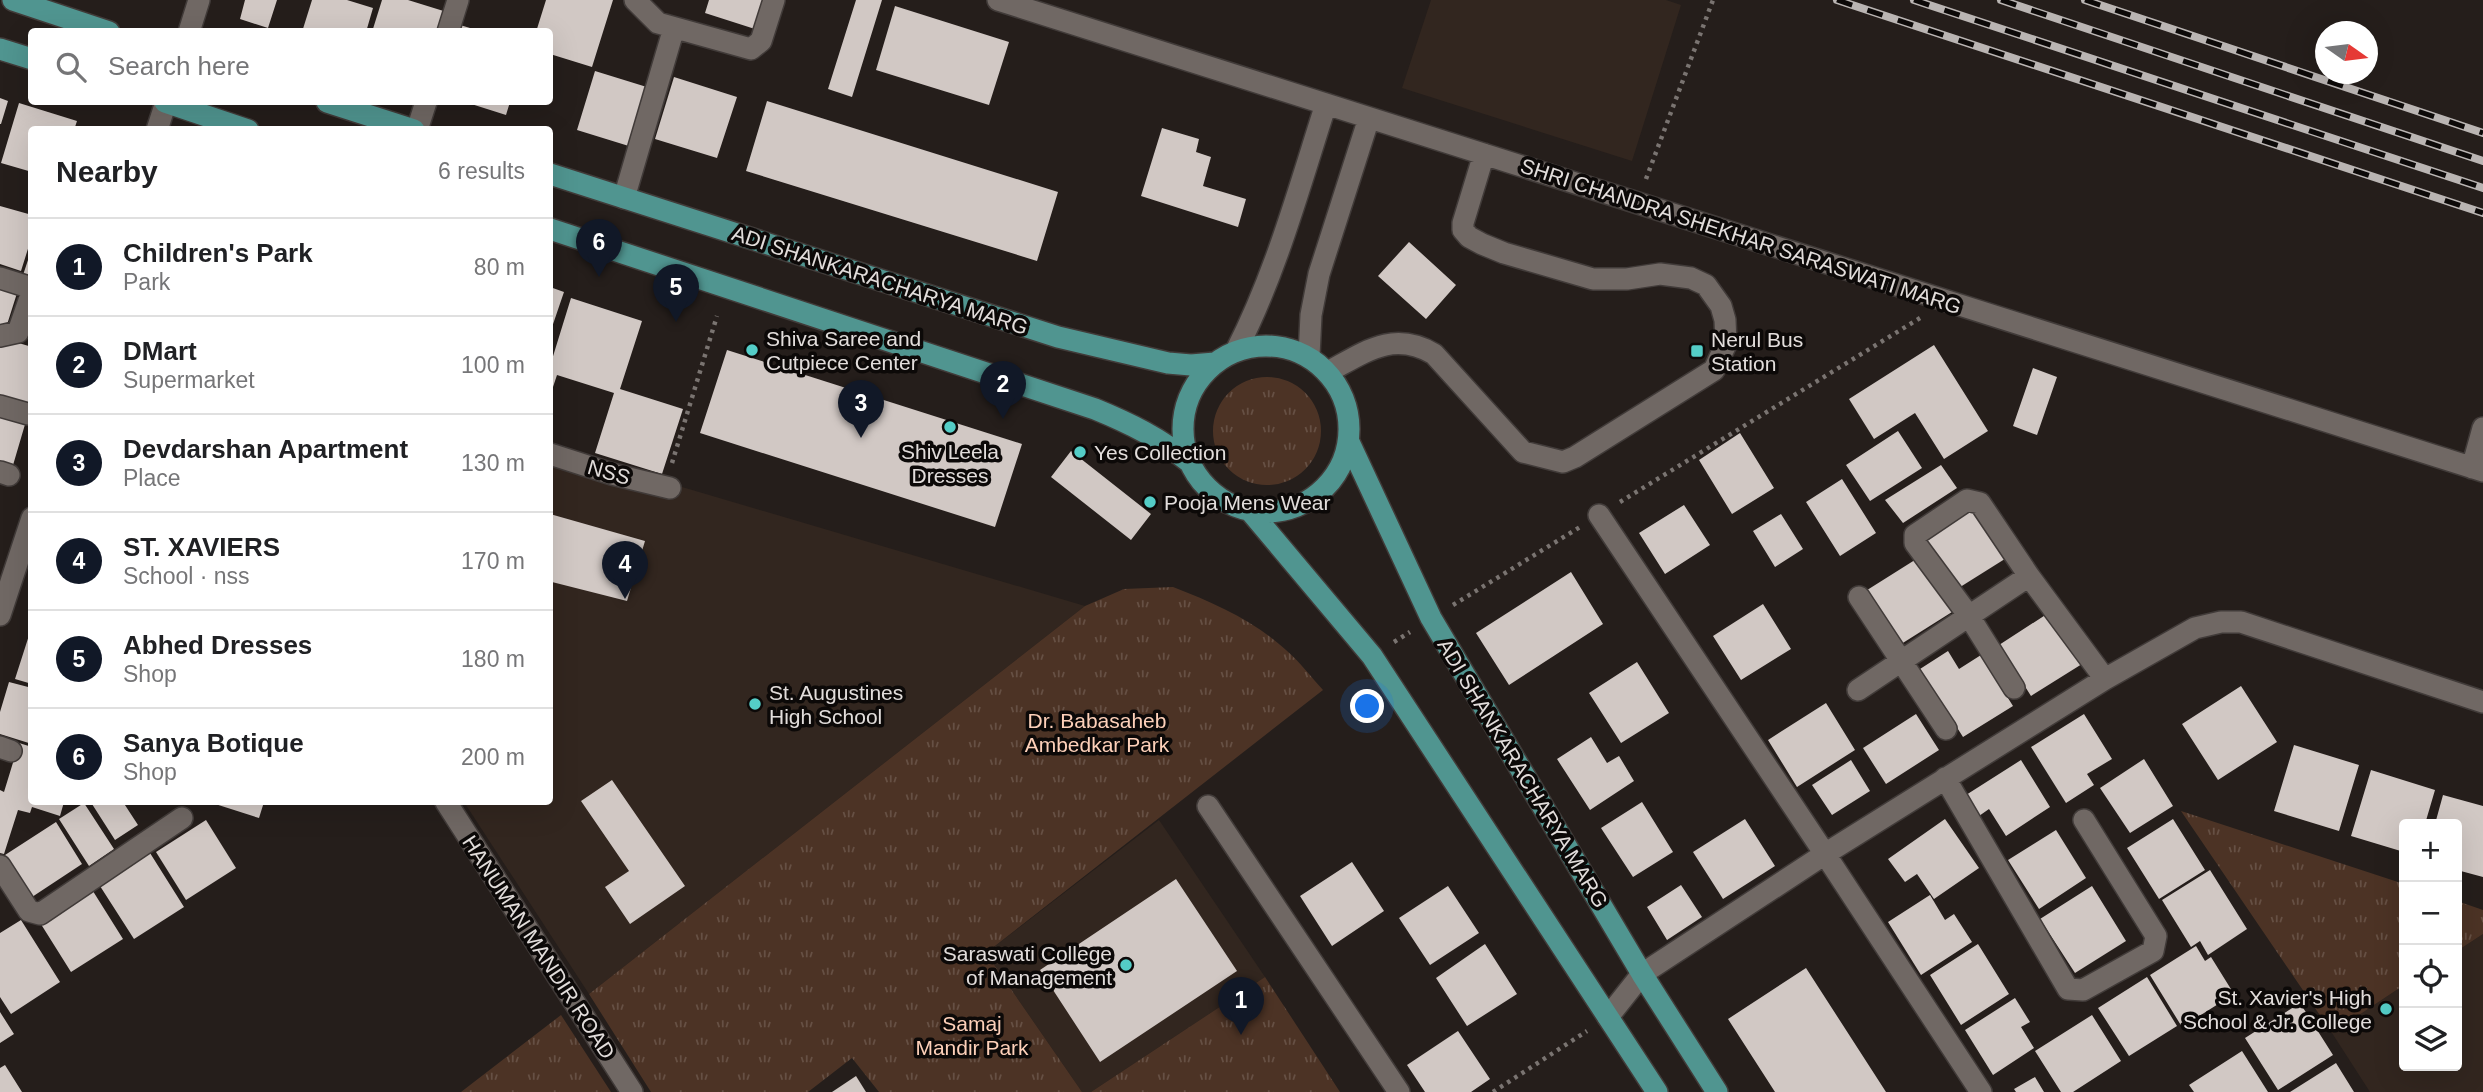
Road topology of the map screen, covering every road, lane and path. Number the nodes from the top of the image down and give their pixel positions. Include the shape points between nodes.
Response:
1 (13, 0) edge
2 (199, 0) edge
3 (458, 0) edge
4 (635, 0) edge
5 (774, 0) edge
6 (998, 0) edge
7 (1713, 1) edge
8 (97, 28) edge
9 (190, 28) edge
10 (449, 28) edge
11 (674, 28) junction
12 (0, 49) edge
13 (28, 58) edge
14 (1326, 104) junction
15 (165, 105) edge
16 (175, 105) edge
17 (337, 105) edge
18 (425, 105) edge
19 (1369, 118) junction
20 (158, 126) edge
21 (236, 126) edge
22 (403, 126) edge
23 (417, 126) edge
24 (1484, 155) junction
25 (553, 175) edge
26 (624, 198) junction
27 (1637, 203) junction
28 (553, 230) edge
29 (0, 278) edge
30 (28, 288) edge
31 (1947, 301) junction
32 (28, 302) edge
33 (716, 316) dead end
34 (0, 335) edge
35 (1236, 351) junction
36 (1309, 356) junction
37 (1214, 363) junction
38 (1328, 372) junction
39 (0, 405) edge
40 (28, 414) dead end
41 (2483, 428) edge
42 (1349, 442) junction
43 (553, 455) edge
44 (1189, 462) junction
45 (2477, 470) edge
46 (667, 487) joint
47 (1251, 512) junction
48 (1599, 515) junction
49 (28, 541) edge
50 (23, 570) edge
51 (2029, 576) junction
52 (1859, 597) dead end
53 (0, 615) edge
54 (1969, 617) junction
55 (1432, 618) junction
56 (1372, 656) junction
57 (1902, 661) junction
58 (2105, 679) junction
59 (2014, 688) dead end
60 (1858, 690) dead end
61 (2483, 702) edge
62 (1946, 729) dead end
63 (1945, 778) junction
64 (448, 805) edge
65 (1208, 806) dead end
66 (182, 818) dead end
67 (2084, 820) dead end
68 (1825, 854) junction
69 (0, 866) edge
70 (1642, 974) junction
71 (1608, 1017) junction
72 (632, 1092) edge
73 (1399, 1092) edge
74 (1493, 1092) edge
75 (1657, 1092) edge
76 (1717, 1092) edge
77 (1981, 1092) edge

1 - 8 main road
2 - 9 street
3 - 10 street
4 - 11 street via 657,23
5 - 11 street via 761,41 751,50
6 - 14 street, SHRI CHANDRA SHEKHAR SARASWATI MARG
7 - 27 path
11 - 26 street
12 - 13 main road
14 - 19 street, SHRI CHANDRA SHEKHAR SARASWATI MARG
14 - 35 street via 1272,272
15 - 20 street
16 - 21 main road
17 - 22 main road
18 - 23 street
19 - 24 street, SHRI CHANDRA SHEKHAR SARASWATI MARG
19 - 36 street via 1319,274
24 - 27 street, SHRI CHANDRA SHEKHAR SARASWATI MARG
24 - 38 street via 1463,223 1469,237 1504,253 1592,279 1660,274 1706,285 1725,320 1726,344 1714,370 1563,462 1523,452 1434,354 1420,346 1384,344
25 - 26 main road, ADI SHANKARACHARYA MARG
26 - 37 main road, ADI SHANKARACHARYA MARG via 1058,337 1168,363
27 - 31 street, SHRI CHANDRA SHEKHAR SARASWATI MARG
28 - 44 main road via 1074,401 1146,431
29 - 30 street
31 - 45 street, SHRI CHANDRA SHEKHAR SARASWATI MARG
31 - 48 path
32 - 34 street via 18,332
33 - 46 path
35 - 36 main road via 1261,345
35 - 37 main road
36 - 38 main road
37 - 44 main road via 1198,381 1186,407 1183,435
38 - 42 main road via 1350,417
39 - 40 street
41 - 45 street
42 - 47 main road via 1342,466 1326,488 1304,505 1278,513
42 - 55 main road, ADI SHANKARACHARYA MARG
43 - 46 street, NSS
44 - 47 main road via 1203,485 1225,503
47 - 56 main road
48 - 55 path
48 - 68 street
49 - 50 street
50 - 53 street
51 - 54 street
51 - 54 street via 1980,503 1967,500 1915,535 1915,542
51 - 58 street
52 - 57 street
54 - 57 street
54 - 59 street
55 - 56 path
55 - 70 main road, ADI SHANKARACHARYA MARG
56 - 71 main road
57 - 60 street
57 - 62 street
58 - 61 street via 2194,628 2241,622
58 - 63 street
63 - 67 street via 2068,989 2083,990 2153,951 2156,936
63 - 68 street
64 - 72 street, HANUMAN MANDIR ROAD
65 - 73 street
66 - 69 street via 40,914 29,911
68 - 70 street
68 - 77 street
70 - 71 street
70 - 76 main road, ADI SHANKARACHARYA MARG
71 - 74 path
71 - 75 main road

